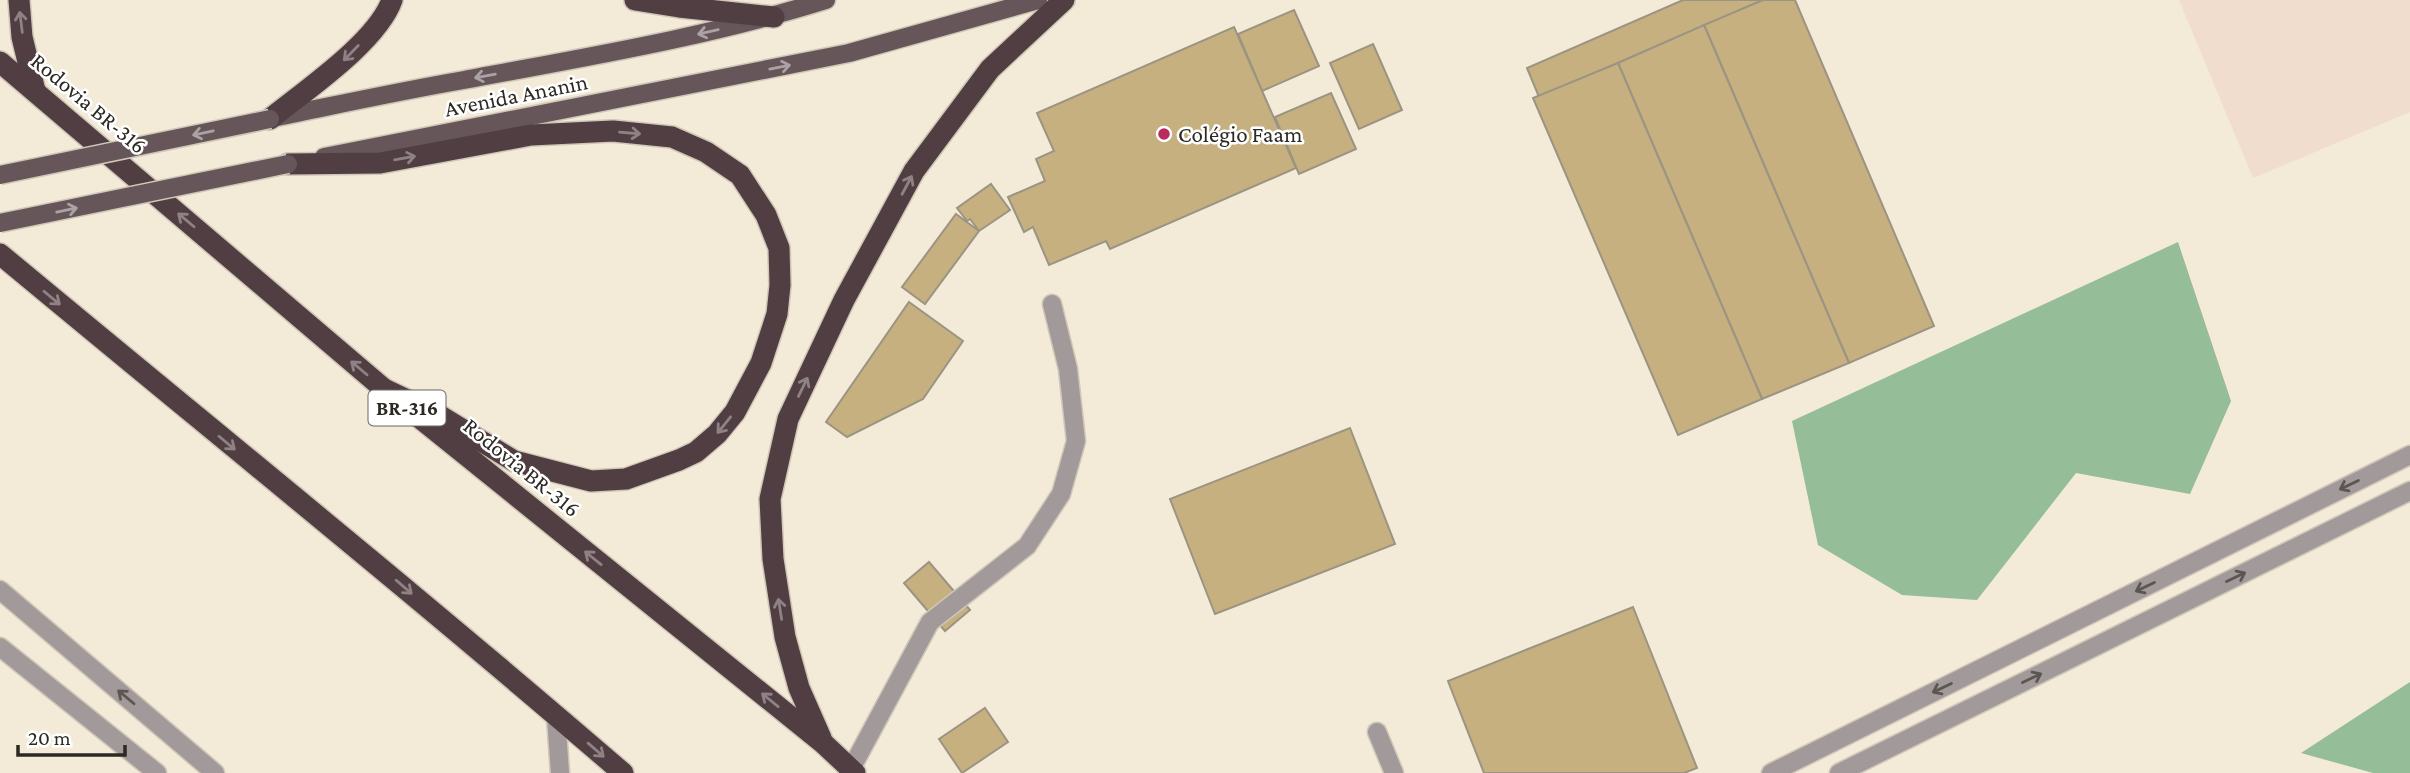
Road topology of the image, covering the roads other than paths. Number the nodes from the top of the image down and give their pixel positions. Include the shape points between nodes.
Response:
1 (19, 0) edge
2 (392, 0) edge
3 (635, 0) edge
4 (826, 0) edge
5 (1038, 0) edge
6 (1064, 0) edge
7 (774, 17) junction
8 (0, 62) edge
9 (35, 92) junction
10 (270, 119) junction
11 (288, 164) junction
12 (0, 175) edge
13 (0, 223) edge
14 (0, 254) edge
15 (1052, 304) dead end
16 (384, 389) junction
17 (2410, 455) edge
18 (2410, 491) edge
19 (0, 590) edge
20 (0, 646) edge
21 (556, 716) junction
22 (1377, 732) dead end
23 (823, 743) junction
24 (853, 771) edge
25 (158, 773) edge
26 (215, 773) edge
27 (560, 773) edge
28 (623, 773) edge
29 (1394, 773) edge
30 (1771, 773) edge
31 (1839, 773) edge

9 -> 1 highway
2 -> 10 highway via 388,12 348,58
3 - 7 highway
4 - 7 main road, Avenida Ananin
11 -> 5 main road, Avenida Ananin via 849,53
23 -> 6 highway via 799,688 772,559 770,499 788,419 844,300 914,171 990,69
7 -> 10 main road, Avenida Ananin
8 - 9 highway, Rodovia BR-316 / BR-316
16 -> 9 highway, Rodovia BR-316 / BR-316
10 -> 12 main road, Avenida Ananin, bridge
13 -> 11 main road, Avenida Ananin, bridge
11 -> 16 highway via 380,163 531,135 613,131 672,137 740,175 766,215 779,248 780,285 761,363 735,412 717,434 679,460 626,479 591,481 514,461 437,414
14 -> 21 highway
15 - 24 street via 1068,369 1076,441 1060,494 1027,546 930,622
23 -> 16 highway, Rodovia BR-316 / BR-316
17 -> 30 street
31 -> 18 street
26 -> 19 street
20 - 25 street
21 - 27 street
21 -> 28 highway
22 - 29 street
23 - 24 highway, Rodovia BR-316 / BR-316

